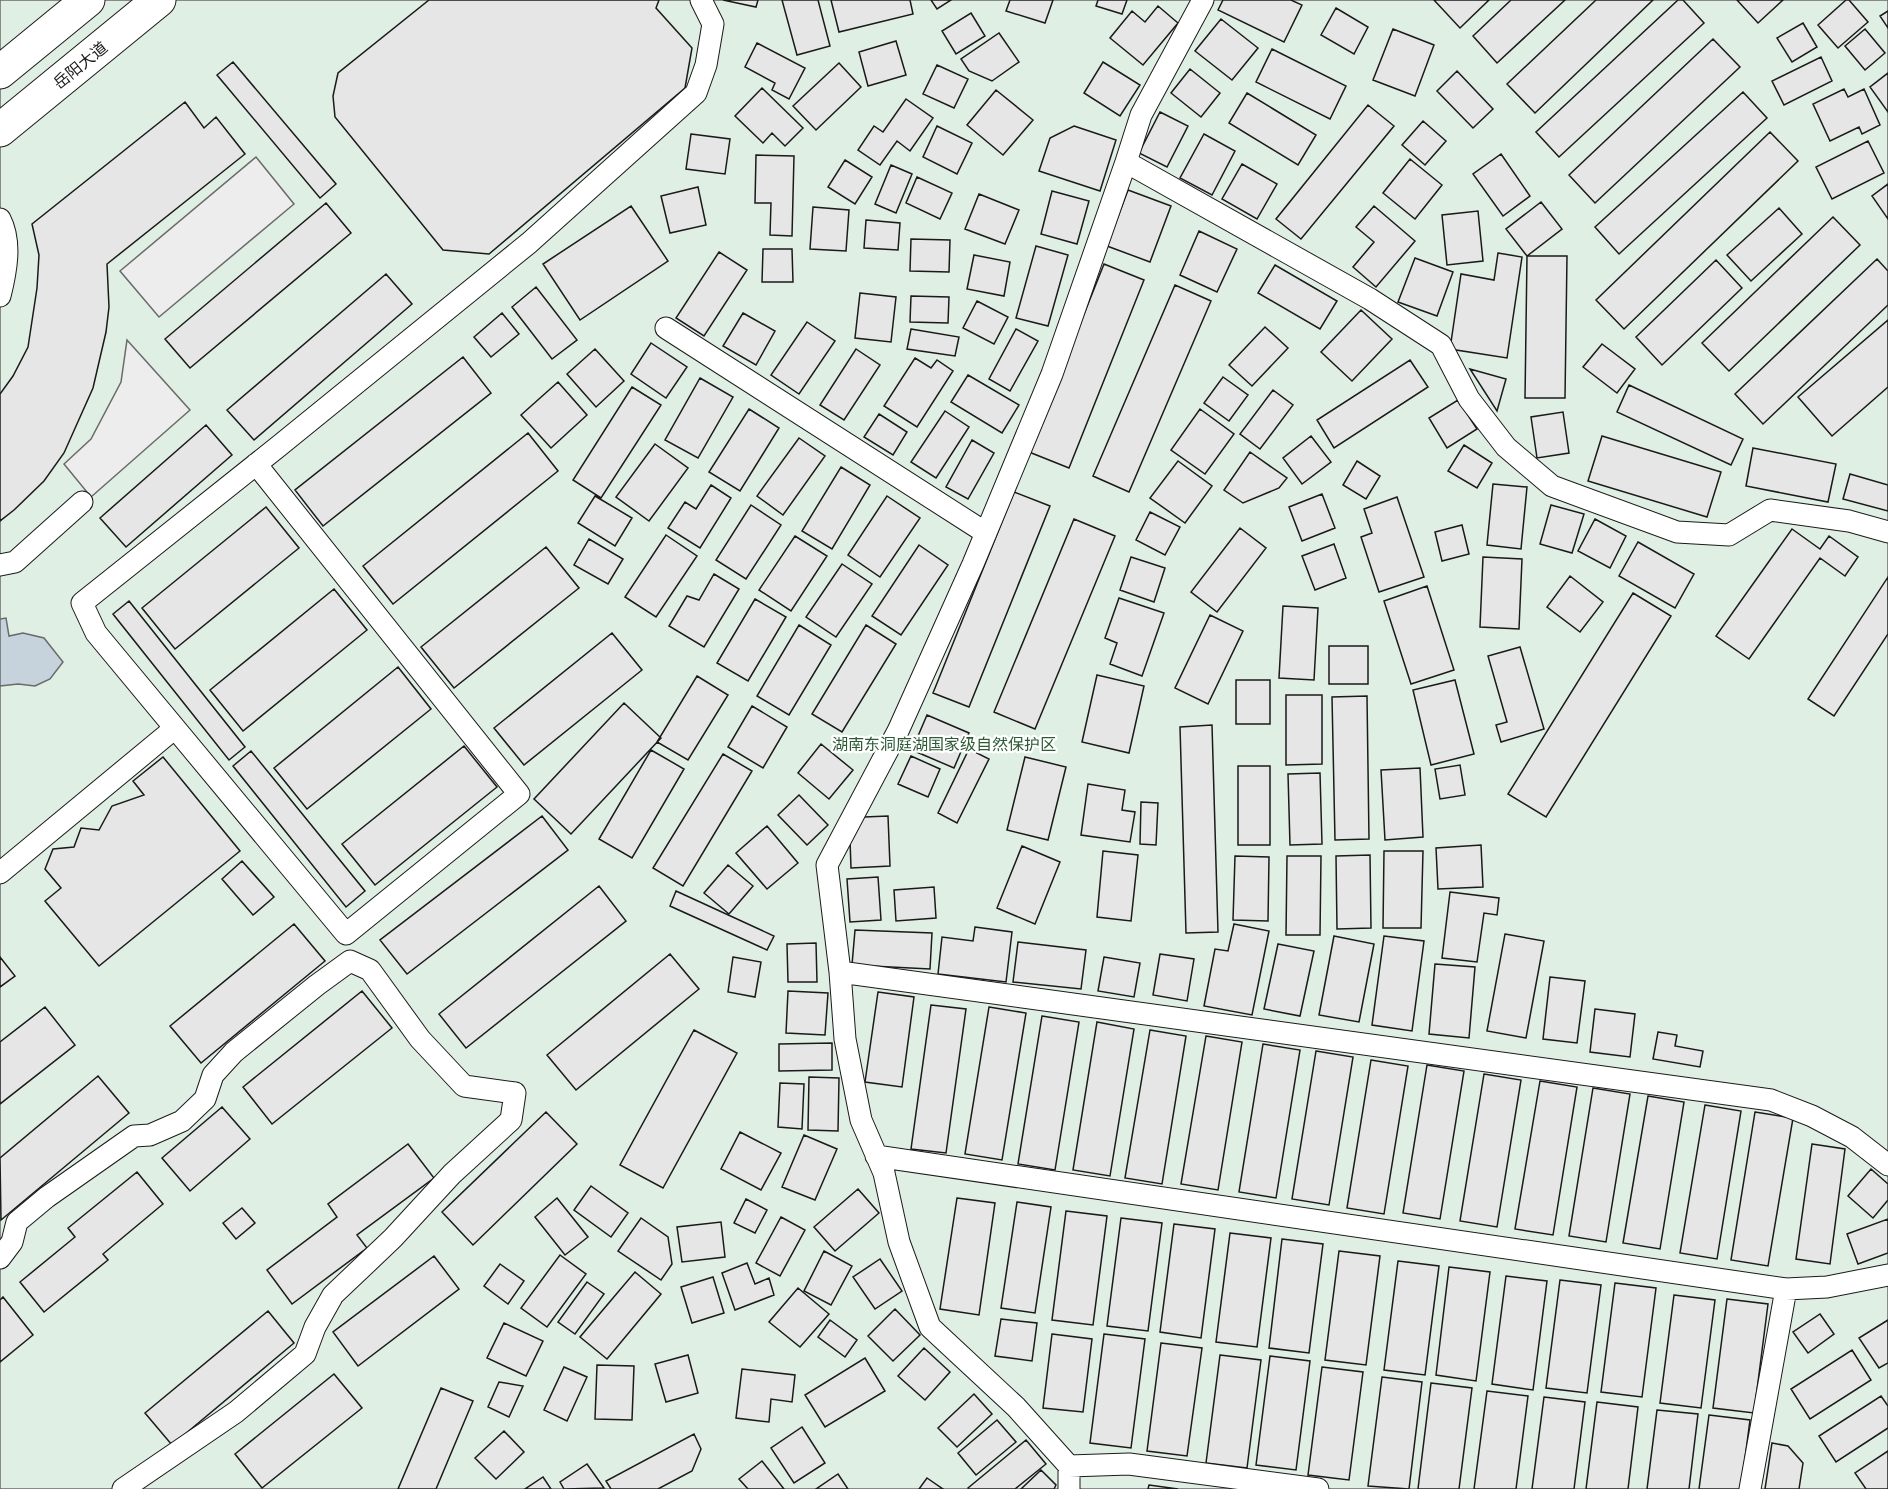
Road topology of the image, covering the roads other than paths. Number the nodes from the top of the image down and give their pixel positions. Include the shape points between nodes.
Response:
1 (88, 0) edge
2 (159, 0) edge
3 (701, 0) edge
4 (1203, 0) edge
5 (0, 72) edge
6 (0, 130) edge
7 (1126, 162) junction
8 (0, 219) edge
9 (0, 296) edge
10 (666, 328) dead end
11 (256, 464) junction
12 (82, 502) dead end
13 (1888, 532) edge
14 (986, 533) junction
15 (0, 565) edge
16 (175, 728) junction
17 (0, 873) edge
18 (346, 934) junction
19 (350, 961) junction
20 (840, 972) junction
21 (876, 1156) junction
22 (1888, 1165) edge
23 (0, 1258) edge
24 (1888, 1275) edge
25 (1786, 1289) junction
26 (1069, 1466) junction
27 (123, 1489) edge
28 (1069, 1489) edge
29 (1318, 1489) edge
30 (1750, 1489) edge

1 - 5 main road
2 - 6 main road, 岳阳大道
3 - 11 street via 713,24 706,65 696,93 529,243
4 - 7 street via 1141,115
7 - 13 street via 1370,299 1441,345 1469,399 1506,447 1552,486 1677,532 1729,535 1770,510 1849,521
7 - 14 street via 1052,374
8 - 9 street via 7,266
10 - 14 street
11 - 16 street via 82,603 96,633
11 - 18 street via 519,794
12 - 15 street via 15,562
14 - 20 street via 898,731 828,865
16 - 17 street
16 - 18 street
18 - 19 street
19 - 23 street via 234,1052 213,1075 205,1099 182,1121 150,1135 134,1136 17,1222 12,1242
19 - 27 street via 370,970 420,1039 464,1086 514,1093 511,1119 333,1295 305,1354 236,1412
20 - 21 street via 847,1051 861,1120
20 - 22 street via 1771,1100 1852,1137
21 - 25 street
21 - 26 street via 884,1173 899,1242 930,1327 1016,1407
24 - 25 street via 1827,1287
25 - 30 street
26 - 28 street
26 - 29 street via 1129,1464

